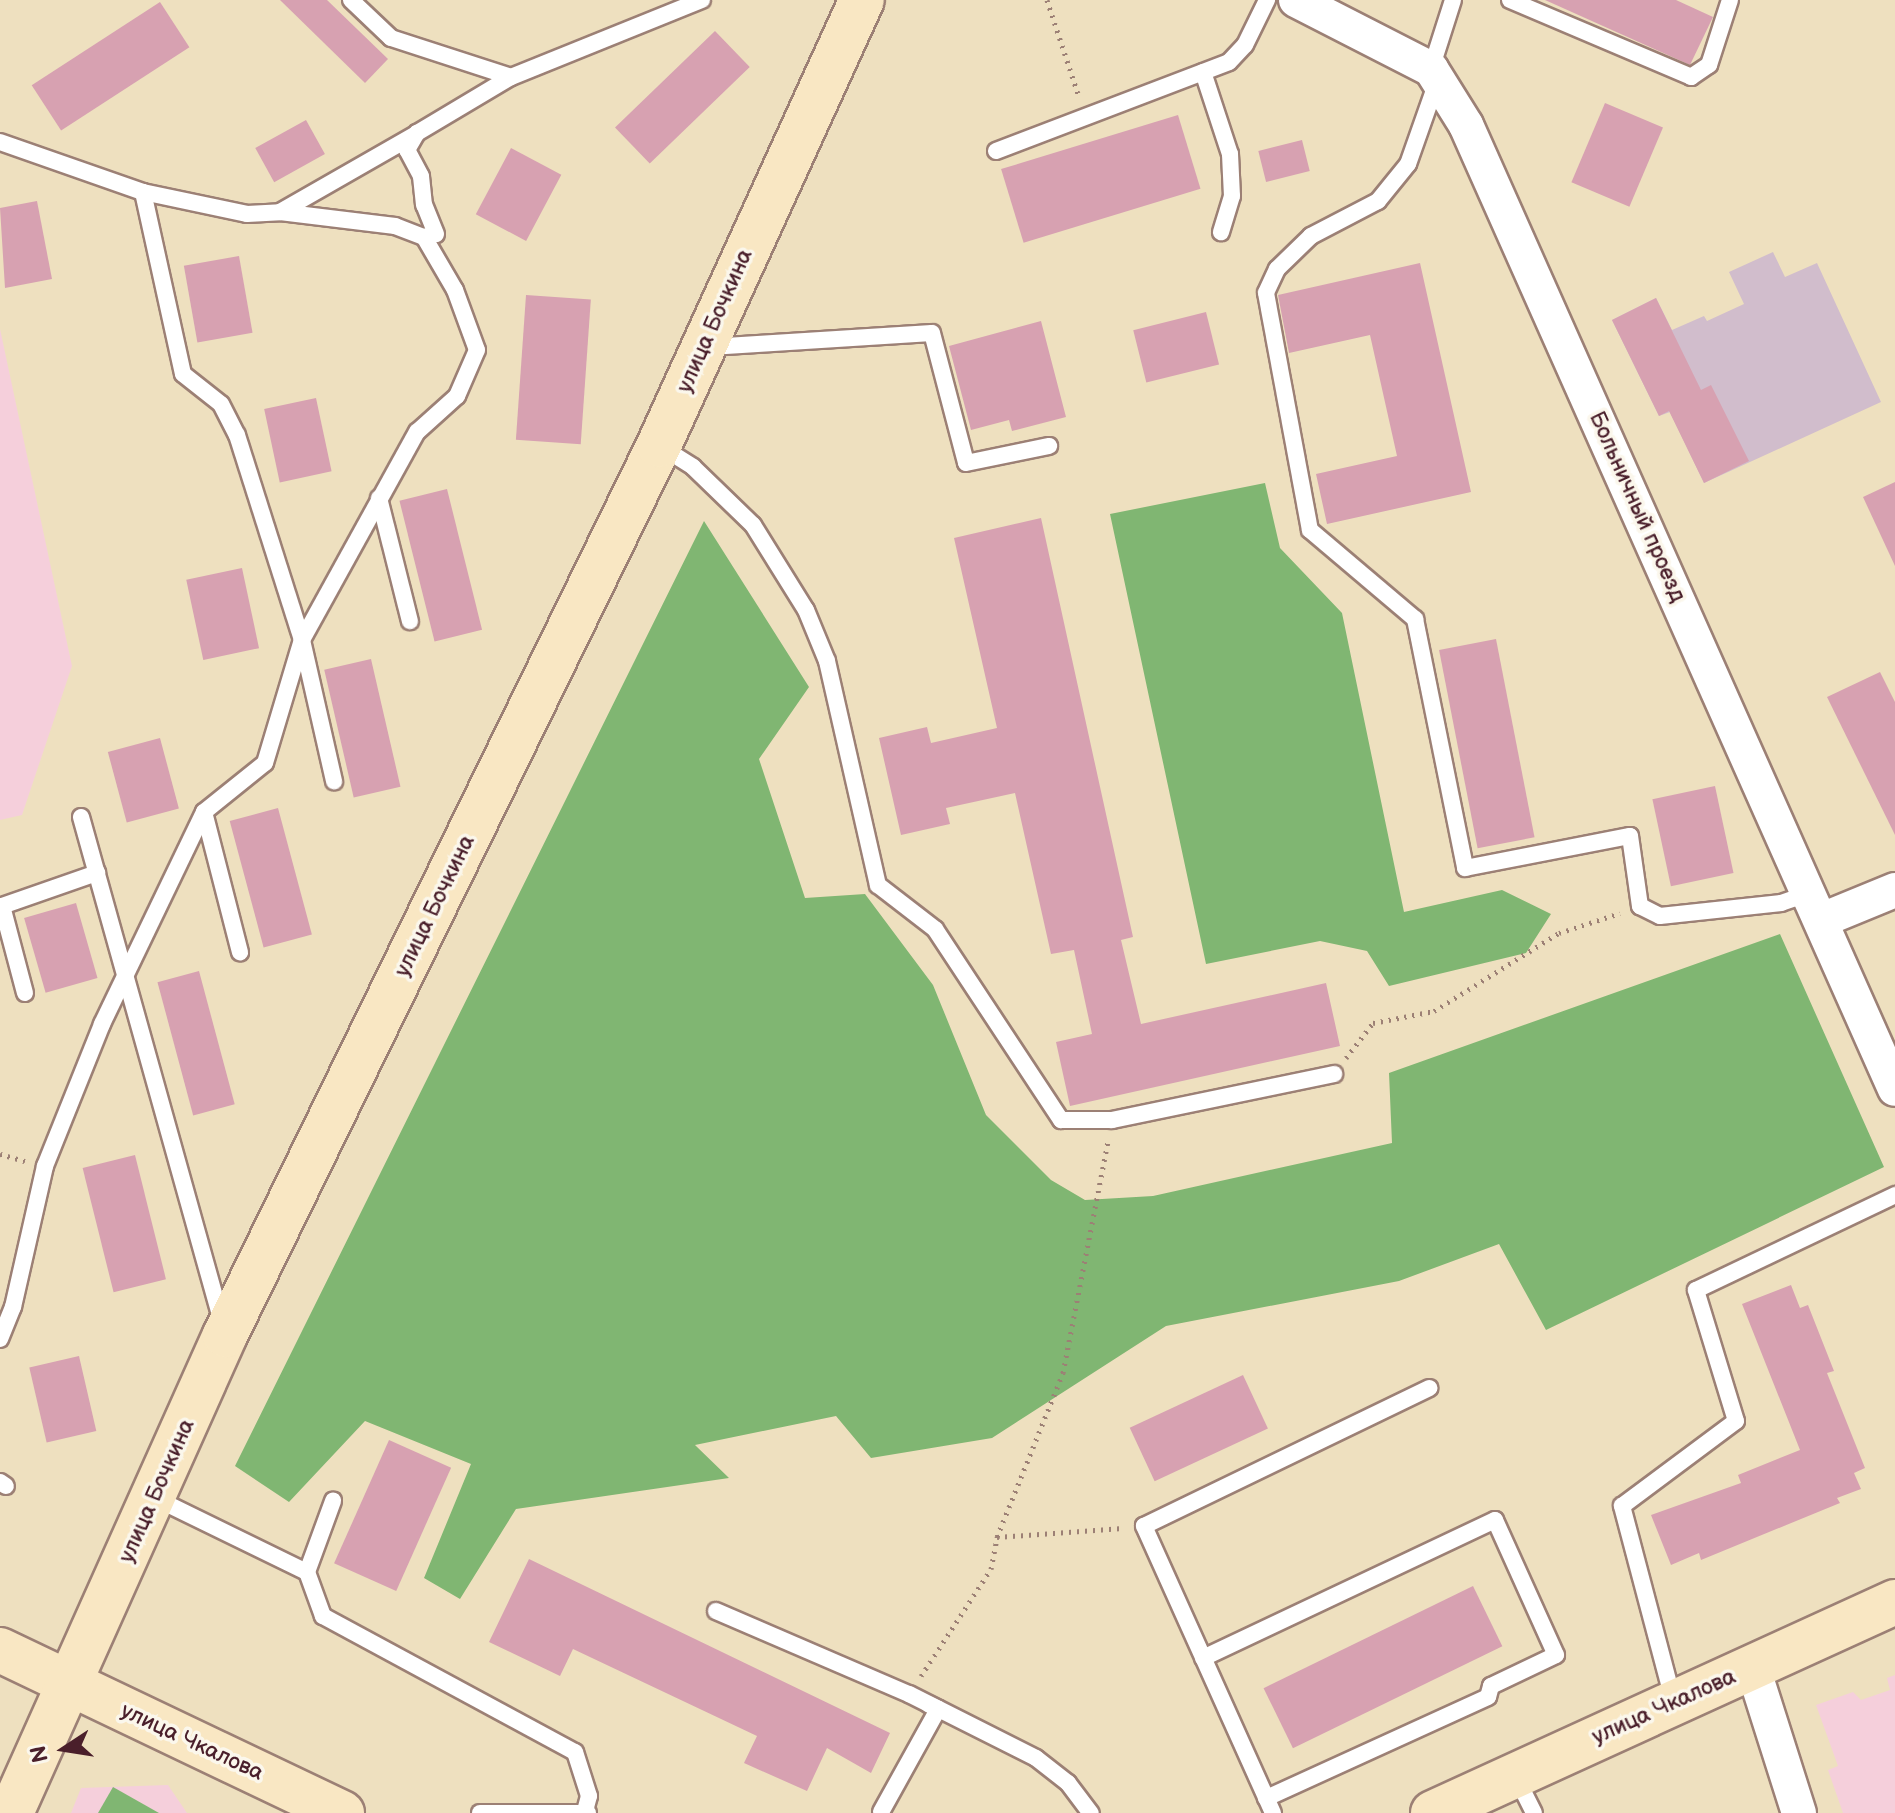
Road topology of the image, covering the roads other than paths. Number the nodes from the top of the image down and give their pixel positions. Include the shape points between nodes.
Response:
1 (351, 0) edge
2 (702, 0) edge
3 (862, 0) edge
4 (1267, 0) edge
5 (1296, 0) edge
6 (1453, 0) edge
7 (1510, 0) edge
8 (1730, 0) edge
9 (1203, 72) junction
10 (1434, 74) junction
11 (511, 77) junction
12 (417, 133) junction
13 (0, 142) edge
14 (996, 151) dead end
15 (143, 192) junction
16 (280, 212) junction
17 (1221, 232) dead end
18 (424, 237) junction
19 (704, 347) junction
20 (659, 445) junction
21 (1049, 446) dead end
22 (379, 498) junction
23 (410, 621) dead end
24 (302, 640) junction
25 (334, 781) dead end
26 (204, 812) junction
27 (81, 817) dead end
28 (97, 873) junction
29 (1895, 890) edge
30 (1816, 906) junction
31 (240, 952) dead end
32 (128, 975) junction
33 (25, 993) dead end
34 (1334, 1074) road end
35 (1895, 1089) edge
36 (1895, 1195) edge
37 (225, 1335) junction
38 (0, 1339) edge
39 (1429, 1388) dead end
40 (155, 1498) junction
41 (333, 1501) dead end
42 (307, 1572) junction
43 (1895, 1602) edge
44 (716, 1611) dead end
45 (0, 1650) edge
46 (1203, 1658) junction
47 (1753, 1668) junction
48 (72, 1685) junction
49 (1673, 1701) junction
50 (938, 1709) junction
51 (1524, 1794) edge
52 (1269, 1805) edge
53 (587, 1812) edge
54 (881, 1812) edge
55 (11, 1813) edge
56 (342, 1813) edge
57 (480, 1813) edge
58 (1091, 1813) edge
59 (1433, 1813) edge
60 (1799, 1813) edge

1 - 11 lane via 391,38
2 - 11 lane
3 - 19 main road, улица Бочкина
4 - 9 lane via 1245,45 1229,62
5 - 10 street
6 - 10 lane
7 - 8 lane via 1691,77 1709,65
9 - 14 lane
9 - 17 lane via 1230,154 1232,196
10 - 30 street, Больничный проезд via 1466,125
10 - 30 lane via 1408,164 1378,201 1311,236 1277,269 1266,293 1285,419 1310,530 1415,619 1465,868 1630,836 1640,906 1660,916 1781,903
11 - 12 lane
12 - 16 lane
12 - 18 lane via 407,150 421,176 424,205 436,234
13 - 15 lane
15 - 16 lane via 247,214
15 - 24 lane via 183,374 221,404 237,435
16 - 18 lane via 395,226
18 - 22 lane via 455,290 477,350 457,396 417,432
19 - 20 main road, улица Бочкина
19 - 21 lane via 932,333 966,463
20 - 34 lane via 693,467 753,525 806,610 827,661 878,885 935,929 1061,1120 1112,1120
20 - 37 main road, улица Бочкина
22 - 23 lane
22 - 24 lane
24 - 25 lane
24 - 26 lane via 265,763
26 - 31 lane
26 - 32 lane
27 - 28 lane
28 - 32 lane
28 - 33 lane via 2,906
29 - 30 street
30 - 35 street, Больничный проезд
32 - 37 lane
32 - 38 lane via 102,1024 45,1166 13,1307
36 - 49 lane via 1696,1290 1736,1421 1622,1506
37 - 40 main road, улица Бочкина
39 - 46 lane via 1144,1526
40 - 42 lane
40 - 48 main road, улица Бочкина
41 - 42 lane
42 - 53 lane via 323,1616 575,1752 589,1796
43 - 47 main road, улица Чкалова
44 - 50 lane
45 - 48 main road, улица Чкалова
46 - 52 lane
46 - 52 lane via 1495,1520 1532,1601 1556,1655 1491,1686 1488,1697
47 - 49 main road, улица Чкалова
47 - 60 street
48 - 55 main road, улица Бочкина
48 - 56 main road, улица Чкалова
49 - 51 main road, улица Чкалова
50 - 54 lane
50 - 58 lane via 1036,1758 1068,1783
51 - 59 main road, улица Чкалова
53 - 57 lane

